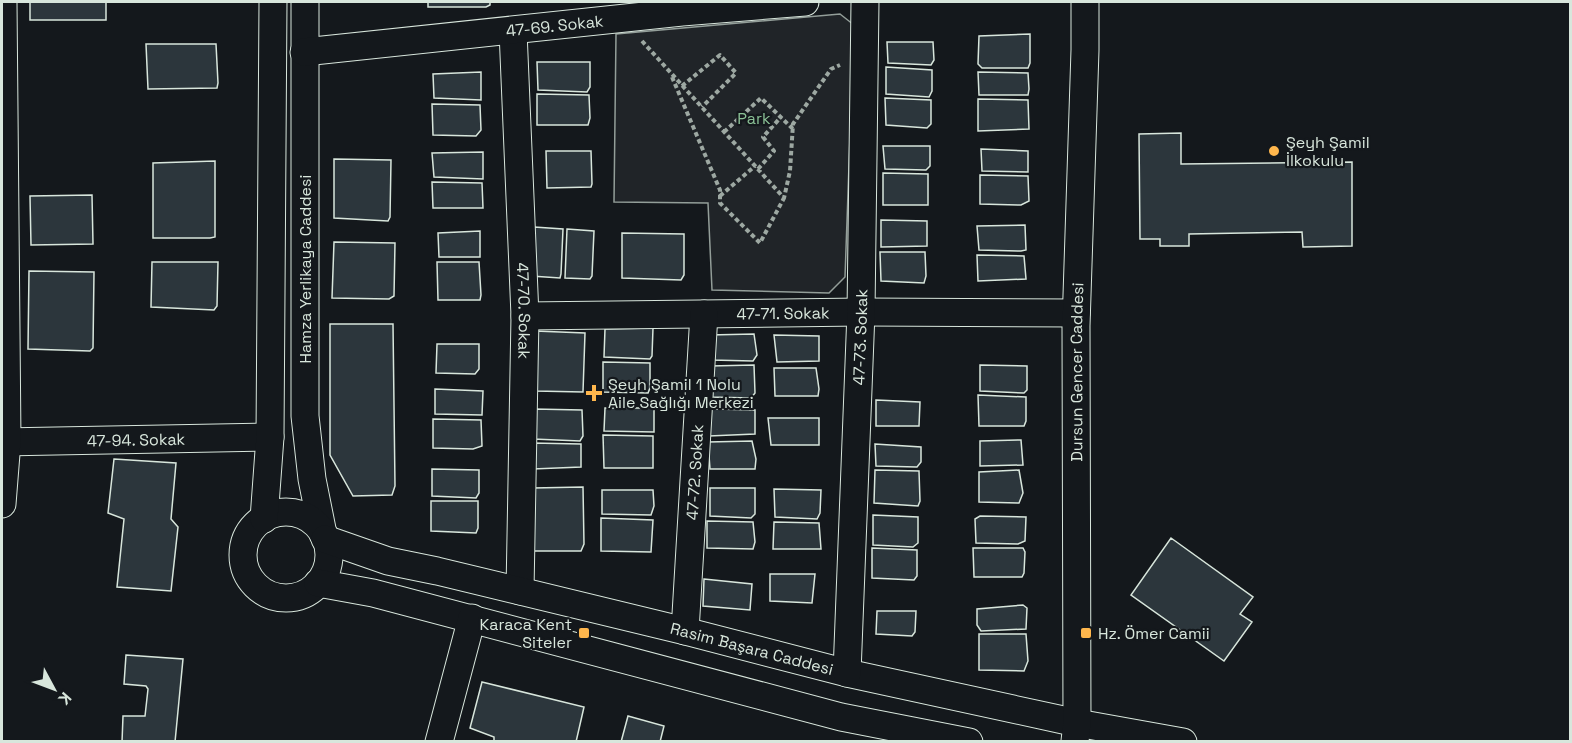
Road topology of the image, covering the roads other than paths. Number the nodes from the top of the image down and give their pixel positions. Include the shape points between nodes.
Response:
1 (3, 2) edge
2 (273, 2) edge
3 (305, 2) edge
4 (805, 2) edge
5 (865, 2) edge
6 (1085, 2) edge
7 (682, 7) edge
8 (513, 31) junction
9 (304, 52) junction
10 (861, 312) junction
11 (1076, 313) junction
12 (704, 314) junction
13 (525, 316) junction
14 (270, 437) junction
15 (4, 442) edge
16 (2, 504) edge
17 (264, 519) junction
18 (324, 537) junction
19 (318, 583) junction
20 (520, 591) junction
21 (472, 618) junction
22 (685, 631) junction
23 (847, 674) junction
24 (1076, 732) edge
25 (888, 734) edge
26 (440, 741) edge
27 (969, 741) edge
28 (1183, 741) edge

1 - 15 street
2 - 14 street, Hamza Yerlikaya Caddesi
3 - 9 street, Hamza Yerlikaya Caddesi
4 - 7 street, 47-69. Sokak
5 - 10 street, 47-73. Sokak
6 - 11 street, Dursun Gencer Caddesi
7 - 8 street, 47-69. Sokak via 621,19
8 - 9 street, 47-69. Sokak
8 - 13 street, 47-70. Sokak
9 - 18 street, Hamza Yerlikaya Caddesi via 305,416
10 - 11 street, 47-71. Sokak
10 - 12 street, 47-71. Sokak
10 - 23 street, 47-73. Sokak
11 - 24 street, Dursun Gencer Caddesi
12 - 13 street, 47-71. Sokak
12 - 22 street, 47-72. Sokak
13 - 20 street, 47-70. Sokak
14 - 15 street, 47-94. Sokak
14 - 17 street, Hamza Yerlikaya Caddesi
15 - 16 street
17 - 18 street via 294,513 317,526
17 - 19 street via 251,531 244,550 244,564 253,583 264,592 284,598 298,596
18 - 19 street via 328,560
18 - 20 street, Rasim Başara Caddesi via 388,561
19 - 21 street
20 - 22 street, Rasim Başara Caddesi
21 - 25 street via 841,717
21 - 26 street
22 - 23 street, Rasim Başara Caddesi
23 - 24 street, Rasim Başara Caddesi
24 - 28 street, Rasim Başara Caddesi
25 - 27 street

